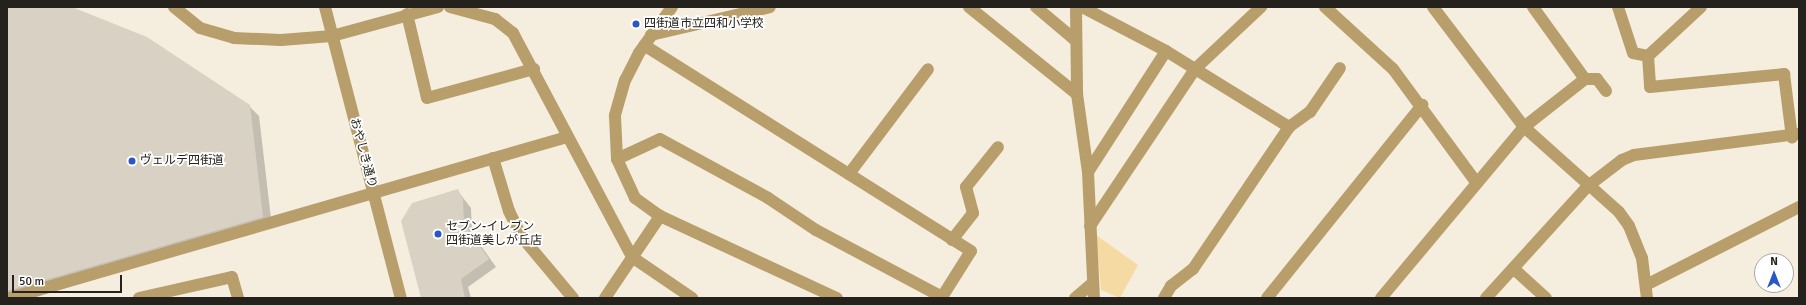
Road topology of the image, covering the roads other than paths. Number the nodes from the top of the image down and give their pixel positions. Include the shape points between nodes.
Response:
1 (174, 7) edge
2 (325, 7) edge
3 (438, 7) edge
4 (450, 7) edge
5 (672, 7) edge
6 (770, 7) edge
7 (969, 7) edge
8 (1036, 7) edge
9 (1076, 7) edge
10 (1082, 7) edge
11 (1262, 7) edge
12 (1325, 7) edge
13 (1433, 7) edge
14 (1533, 7) edge
15 (1618, 7) edge
16 (1701, 7) edge
17 (465, 8) edge
18 (407, 14) junction
19 (652, 35) junction
20 (332, 36) junction
21 (1075, 40) junction
22 (644, 45) junction
23 (1166, 51) junction
24 (1648, 56) junction
25 (1340, 68) dead end
26 (534, 69) junction
27 (1195, 69) junction
28 (928, 70) dead end
29 (1584, 79) junction
30 (1606, 91) dead end
31 (1077, 94) junction
32 (1422, 105) junction
33 (1524, 126) junction
34 (1289, 127) junction
35 (1796, 135) edge
36 (567, 137) junction
37 (998, 147) dead end
38 (493, 158) junction
39 (617, 159) junction
40 (1088, 172) junction
41 (849, 174) junction
42 (1476, 182) junction
43 (1588, 186) junction
44 (374, 194) junction
45 (1799, 207) edge
46 (660, 216) junction
47 (1090, 226) junction
48 (952, 240) junction
49 (632, 257) junction
50 (1514, 269) junction
51 (1093, 283) junction
52 (1646, 286) junction
53 (10, 298) edge
54 (139, 298) edge
55 (238, 298) edge
56 (402, 298) edge
57 (573, 298) edge
58 (605, 298) edge
59 (692, 298) edge
60 (837, 298) edge
61 (1075, 298) edge
62 (1094, 298) edge
63 (1164, 298) edge
64 (1267, 298) edge
65 (1381, 298) edge
66 (1486, 298) edge
67 (1546, 298) edge
68 (1647, 298) edge

1 - 20 street via 200,28 234,38 281,40
2 - 20 street, おやしき通り
3 - 18 street
4 - 17 street
5 - 19 street
6 - 19 street
7 - 31 street
8 - 21 street
9 - 21 street
10 - 23 street
11 - 27 street
12 - 32 street via 1393,70
13 - 33 street
14 - 29 street
15 - 24 street via 1634,53
16 - 24 street
17 - 26 street via 495,19 513,33
18 - 20 street
18 - 26 street via 427,98
19 - 22 street
20 - 44 street, おやしき通り
21 - 31 street
22 - 39 street via 625,80 616,116
22 - 41 street
23 - 27 street
23 - 40 street
24 - 35 street via 1650,87 1784,74
25 - 34 street via 1310,112
26 - 36 street
27 - 34 street
27 - 47 street
28 - 41 street
29 - 30 street via 1598,79
29 - 33 street
31 - 40 street
32 - 42 street
32 - 64 street
33 - 42 street
33 - 43 street
34 - 63 street via 1193,269 1171,286
35 - 43 street via 1634,155 1622,160
36 - 38 street
36 - 49 street
37 - 48 street via 966,188 973,213
38 - 44 street
38 - 57 street via 509,211 521,236
39 - 46 street via 635,198
39 - 48 street via 660,139 768,198 816,230 942,297 971,251
40 - 47 street
41 - 48 street
42 - 65 street
43 - 50 street
43 - 52 street via 1619,212 1629,226 1638,242
44 - 53 street
44 - 56 street, おやしき通り
45 - 52 street
46 - 49 street
46 - 60 street
47 - 51 street
49 - 58 street
49 - 59 street
50 - 66 street
50 - 67 street
51 - 61 street
51 - 62 street
52 - 68 street
54 - 55 street via 232,277

